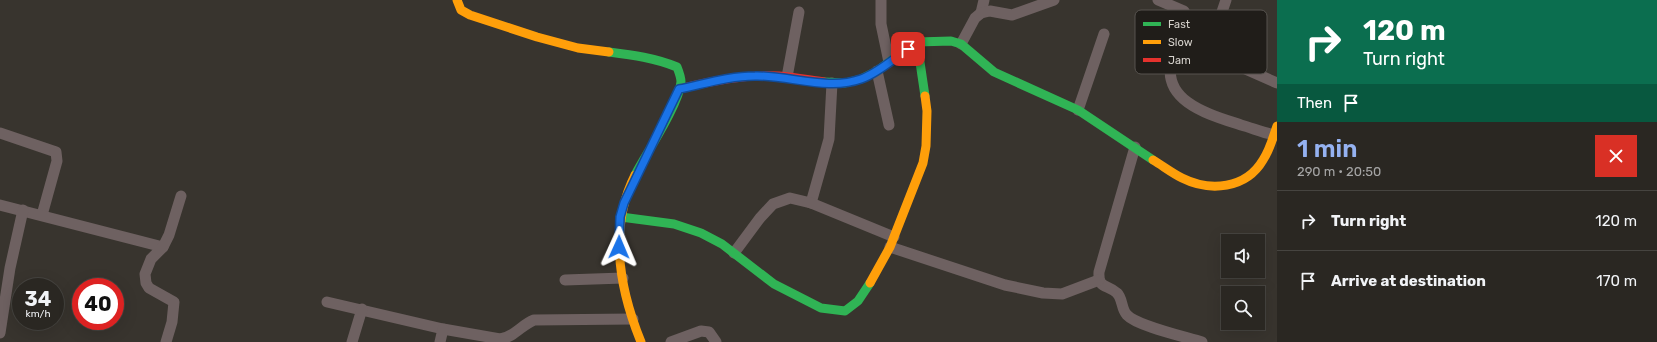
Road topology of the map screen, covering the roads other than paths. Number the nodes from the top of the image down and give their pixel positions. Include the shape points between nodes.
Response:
1 (457, 0) edge
2 (881, 0) edge
3 (984, 0) edge
4 (1054, 0) edge
5 (1158, 0) edge
6 (1226, 0) edge
7 (1182, 10) edge
8 (1223, 10) edge
9 (799, 12) dead end
10 (981, 13) junction
11 (1104, 34) dead end
12 (917, 42) junction
13 (961, 44) junction
14 (889, 62) junction
15 (877, 71) junction
16 (1172, 74) edge
17 (1255, 74) edge
18 (787, 77) junction
19 (832, 83) junction
20 (1277, 83) edge
21 (679, 89) junction
22 (1078, 110) junction
23 (889, 125) dead end
24 (1276, 132) edge
25 (0, 133) edge
26 (1135, 147) junction
27 (181, 196) dead end
28 (811, 203) junction
29 (0, 205) edge
30 (23, 210) junction
31 (42, 215) junction
32 (620, 217) junction
33 (892, 242) junction
34 (163, 247) junction
35 (734, 252) junction
36 (5, 267) edge
37 (622, 278) junction
38 (565, 280) dead end
39 (1099, 280) junction
40 (327, 302) dead end
41 (362, 310) junction
42 (633, 319) junction
43 (443, 329) junction
44 (0, 333) edge
45 (166, 342) edge
46 (352, 342) edge
47 (440, 342) edge
48 (641, 342) edge
49 (671, 342) edge
50 (716, 342) edge
51 (1202, 342) edge

1 - 21 street via 461,10 470,15 539,39 580,49 669,63 677,68 680,74
2 - 14 street via 881,24
3 - 10 street
4 - 10 street via 1012,15 990,11
5 - 7 street
6 - 8 street
9 - 18 street
10 - 13 street via 975,18
11 - 22 street
12 - 13 street via 941,40
12 - 14 street
12 - 33 street via 927,111 926,146 916,184
13 - 22 street via 994,72
14 - 15 street
15 - 19 street via 862,79
15 - 23 street
16 - 24 street via 1172,85 1177,92 1204,113
17 - 20 street
18 - 19 street
18 - 21 street via 727,78
19 - 28 street via 829,139
21 - 32 street via 631,185
22 - 26 street
24 - 26 street via 1263,161 1249,177 1229,186 1209,188 1195,185
25 - 31 street via 56,152 57,161
26 - 39 street via 1099,272
27 - 34 street
28 - 33 street
28 - 35 street via 790,198 773,204
29 - 30 street
30 - 31 street
30 - 36 street
31 - 34 street
32 - 35 street via 674,224 701,232
32 - 37 street
33 - 35 street via 864,293 845,311 821,308 774,284
33 - 39 street via 1005,285 1043,294 1062,294
34 - 45 street via 151,259 145,274 149,288 174,302
36 - 44 street
37 - 38 street
37 - 42 street
39 - 51 street via 1101,284 1117,293 1123,311 1133,320
40 - 41 street
41 - 43 street
41 - 46 street
42 - 43 street via 534,320 508,338 500,339
42 - 48 street
43 - 47 street
49 - 50 street via 701,331 709,332

